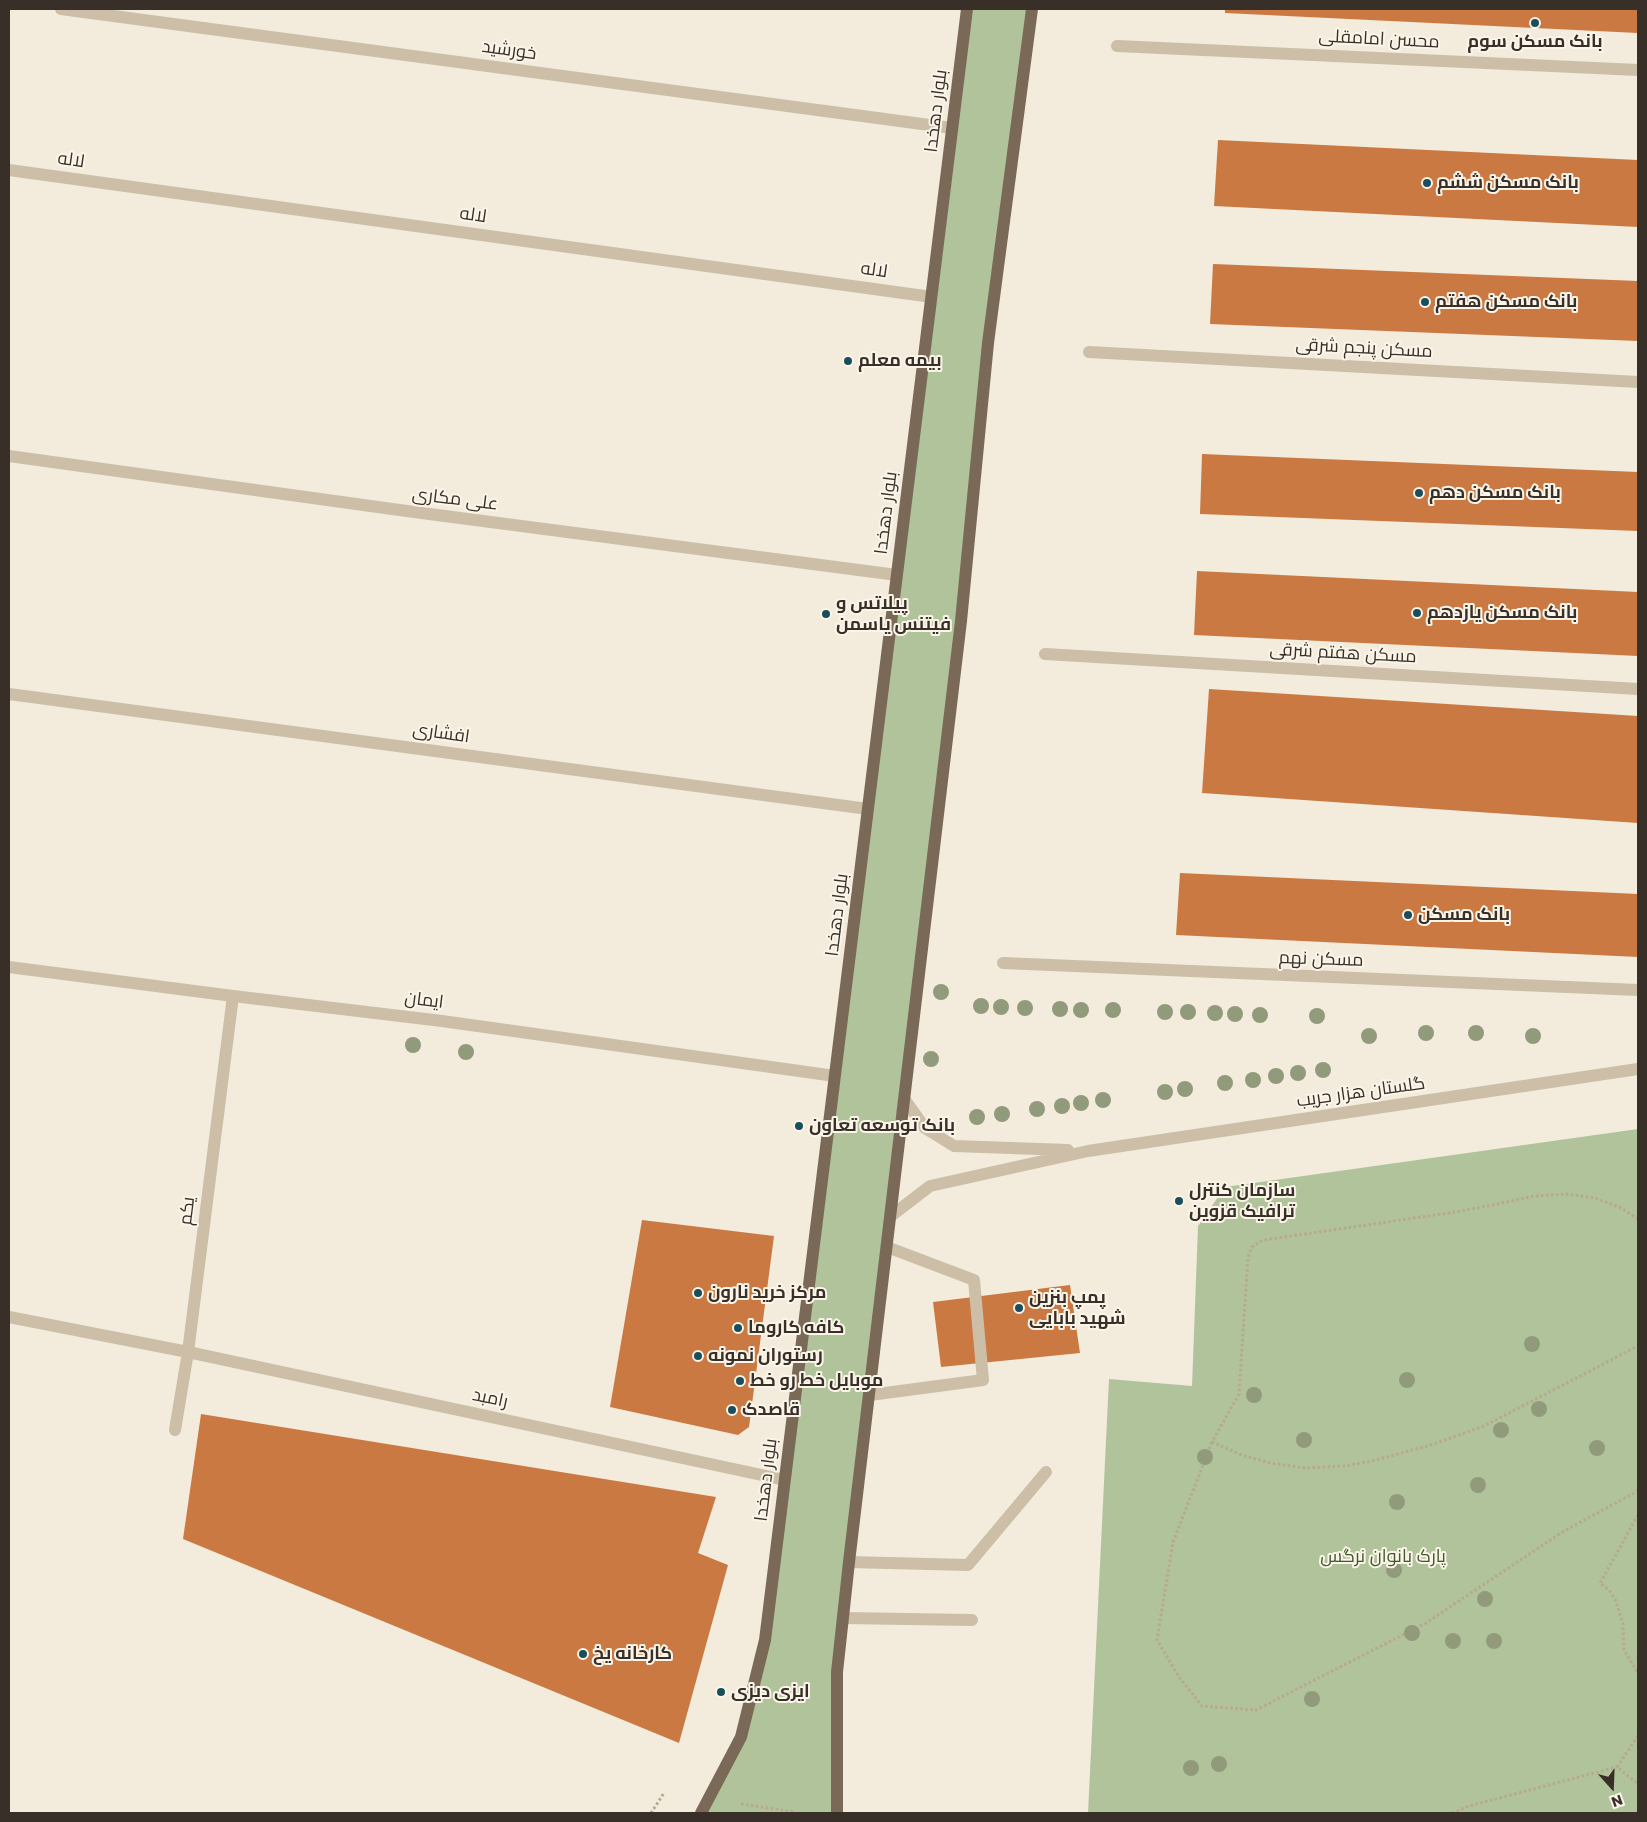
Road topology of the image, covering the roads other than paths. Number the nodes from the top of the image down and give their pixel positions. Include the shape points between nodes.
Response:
1 (61, 9) edge
2 (967, 9) edge
3 (1032, 9) edge
4 (1117, 46) dead end
5 (1638, 70) edge
6 (952, 128) junction
7 (9, 170) edge
8 (932, 297) junction
9 (1089, 352) dead end
10 (1638, 382) edge
11 (9, 456) edge
12 (897, 575) junction
13 (1045, 654) dead end
14 (1638, 689) edge
15 (9, 694) edge
16 (868, 809) junction
17 (1003, 963) dead end
18 (9, 967) edge
19 (1638, 990) edge
20 (233, 996) junction
21 (1638, 1069) edge
22 (835, 1076) junction
23 (905, 1100) junction
24 (1088, 1151) junction
25 (891, 1216) junction
26 (887, 1248) junction
27 (9, 1318) edge
28 (188, 1352) junction
29 (870, 1395) junction
30 (175, 1430) dead end
31 (1046, 1472) dead end
32 (785, 1480) junction
33 (849, 1562) junction
34 (843, 1618) junction
35 (972, 1620) dead end
36 (701, 1813) edge
37 (837, 1813) edge

1 - 6 street, خورشید
2 - 6 main road, بلوار دهخدا
3 - 23 main road via 988,343 960,630
4 - 5 street, محسن امامقلی
6 - 8 main road, بلوار دهخدا
7 - 8 street, لاله
8 - 12 main road, بلوار دهخدا
9 - 10 street, مسکن پنجم شرقی
11 - 12 street, علی مکاری
12 - 16 main road, بلوار دهخدا
13 - 14 street, مسکن هفتم شرقی
15 - 16 street, افشاری
16 - 22 main road, بلوار دهخدا
17 - 19 street, مسکن نهم
18 - 20 street, ایمان
20 - 22 street, ایمان via 442,1020
20 - 28 street, یکم
21 - 24 street, گلستان هزار جریب
22 - 32 main road, بلوار دهخدا
23 - 24 street via 925,1128 954,1146
23 - 25 main road
24 - 25 street via 930,1186
25 - 26 main road
26 - 29 main road
26 - 29 street via 974,1280 982,1380
27 - 28 street, رامبد
28 - 30 street, یکم
28 - 32 street, رامبد
29 - 33 main road
31 - 33 street via 968,1565
32 - 36 main road, بلوار دهخدا via 765,1640 741,1737
33 - 34 main road
34 - 35 street
34 - 37 main road via 837,1672

